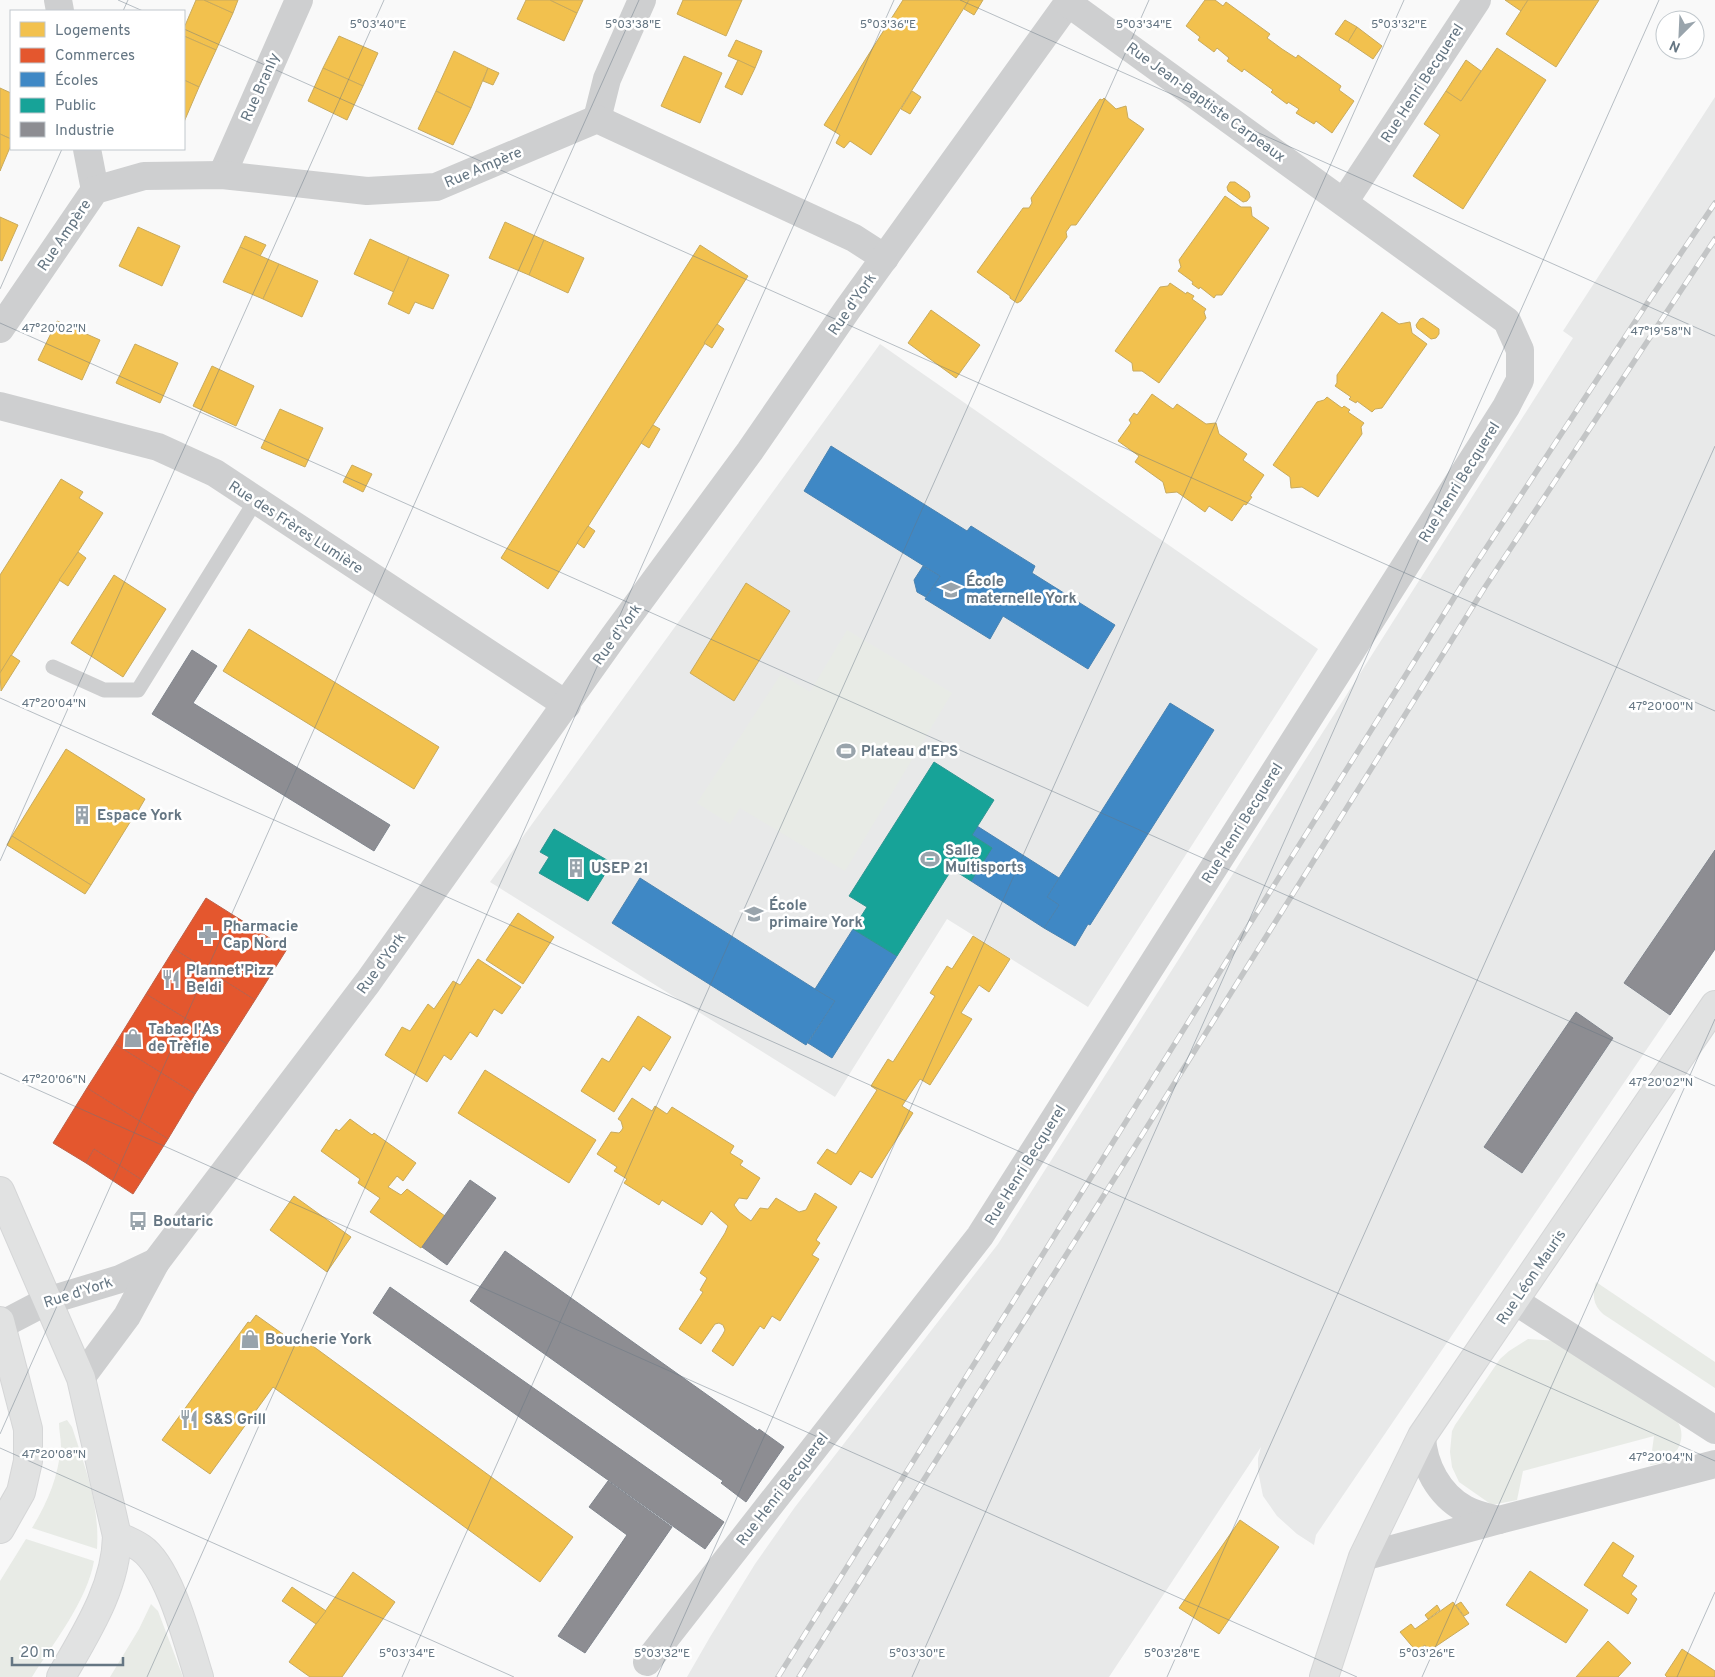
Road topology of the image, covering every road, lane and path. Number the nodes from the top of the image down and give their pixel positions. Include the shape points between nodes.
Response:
1 (299, 0) edge
2 (642, 0) edge
3 (1477, 0) edge
4 (1069, 2) edge
5 (597, 119) junction
6 (87, 150) edge
7 (222, 175) junction
8 (95, 190) junction
9 (1344, 202) junction
10 (885, 258) junction
11 (0, 329) edge
12 (0, 406) edge
13 (256, 500) junction
14 (53, 667) dead end
15 (566, 705) junction
16 (1715, 1005) edge
17 (0, 1191) edge
18 (156, 1262) junction
19 (47, 1301) junction
20 (1515, 1301) junction
21 (1, 1323) edge
22 (81, 1378) junction
23 (1715, 1430) edge
24 (1422, 1436) junction
25 (1715, 1464) edge
26 (1499, 1520) junction
27 (0, 1528) edge
28 (117, 1536) junction
29 (1363, 1557) junction
30 (647, 1662) dead end
31 (61, 1677) edge
32 (199, 1677) edge
33 (1324, 1677) edge

1 - 7 street, Rue Branly
2 - 5 street via 607,78
3 - 9 street, Rue Henri Becquerel
4 - 9 street, Rue Jean-Baptiste Carpeaux
4 - 10 street, Rue d'York
5 - 7 street, Rue Ampère via 436,187 367,190
5 - 10 street via 854,238
6 - 8 street
7 - 8 street, Rue Ampère via 144,176
8 - 11 street, Rue Ampère
9 - 30 street, Rue Henri Becquerel via 1507,321 1520,350 1520,380 1501,416 980,1236
10 - 15 street, Rue d'York
12 - 13 street, Rue des Frères Lumière via 158,447 215,473
13 - 14 lane via 138,690 104,690
13 - 15 street, Rue des Frères Lumière
15 - 18 street, Rue d'York via 368,982
16 - 20 main road, Rue Léon Mauris
17 - 19 main road
18 - 19 street, Rue d'York via 120,1279
18 - 22 street, Rue d'York via 127,1316
19 - 21 street, Rue d'York
19 - 22 main road
20 - 23 street
20 - 24 main road, Rue Léon Mauris
21 - 27 main road via 28,1429 28,1461 21,1492
22 - 28 main road
24 - 26 street via 1425,1459 1442,1490 1465,1509
24 - 29 main road, Rue Léon Mauris
25 - 26 street
26 - 29 street
28 - 31 main road via 115,1561 98,1612
28 - 32 main road via 141,1548 158,1568 174,1603
29 - 33 main road, Rue Léon Mauris

